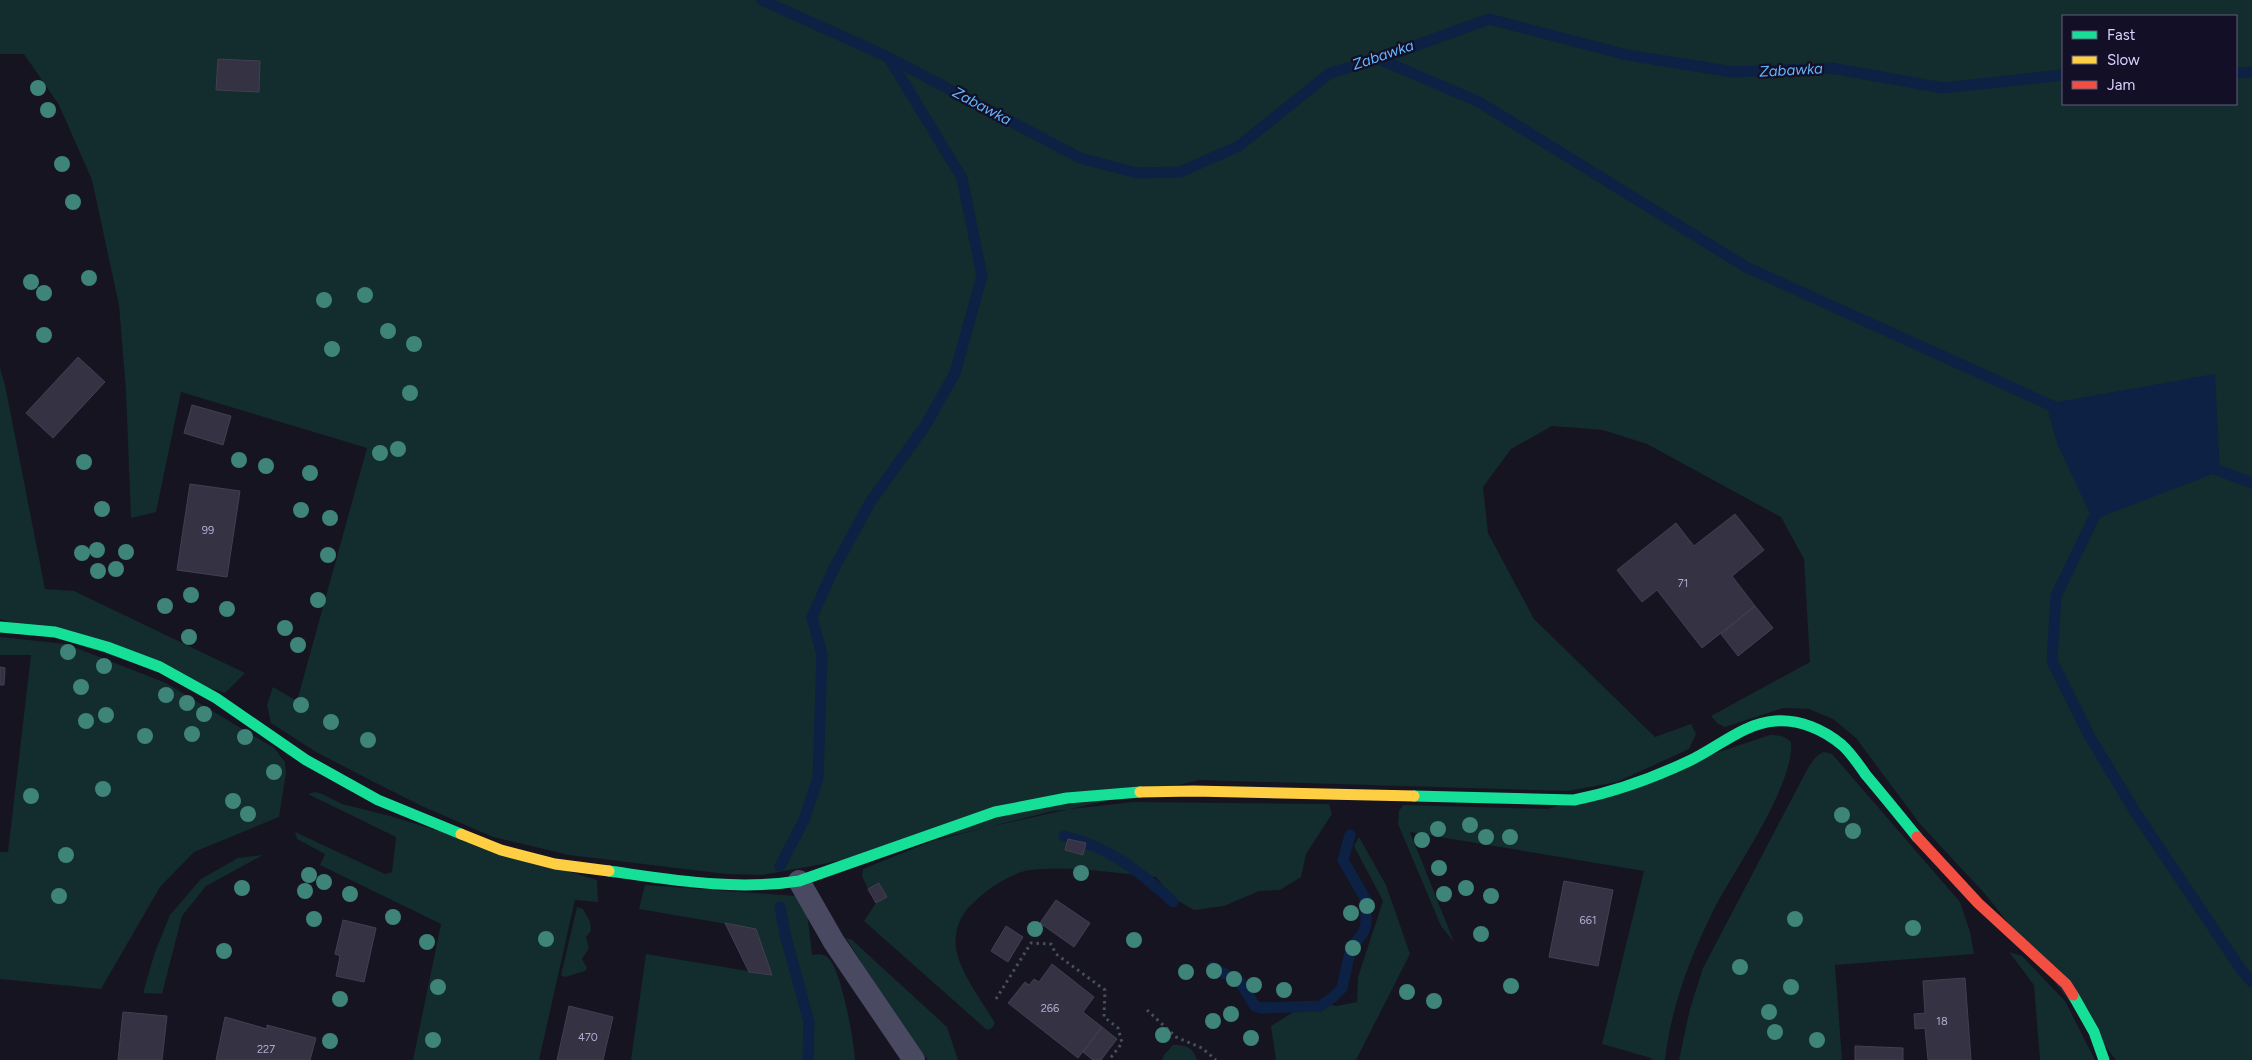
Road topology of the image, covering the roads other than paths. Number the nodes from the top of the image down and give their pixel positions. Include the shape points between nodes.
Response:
1 (0, 627) edge
2 (799, 881) junction
3 (914, 1060) edge
4 (2104, 1060) edge

1 - 2 street via 55,632 107,647 160,668 216,698 306,760 378,800 501,850 555,864 707,884 766,886
2 - 3 lane via 834,942
2 - 4 street via 995,812 1067,798 1194,790 1574,800 1625,787 1690,760 1742,732 1773,721 1795,722 1812,726 1844,747 1924,846 1978,903 2066,984 2094,1032

